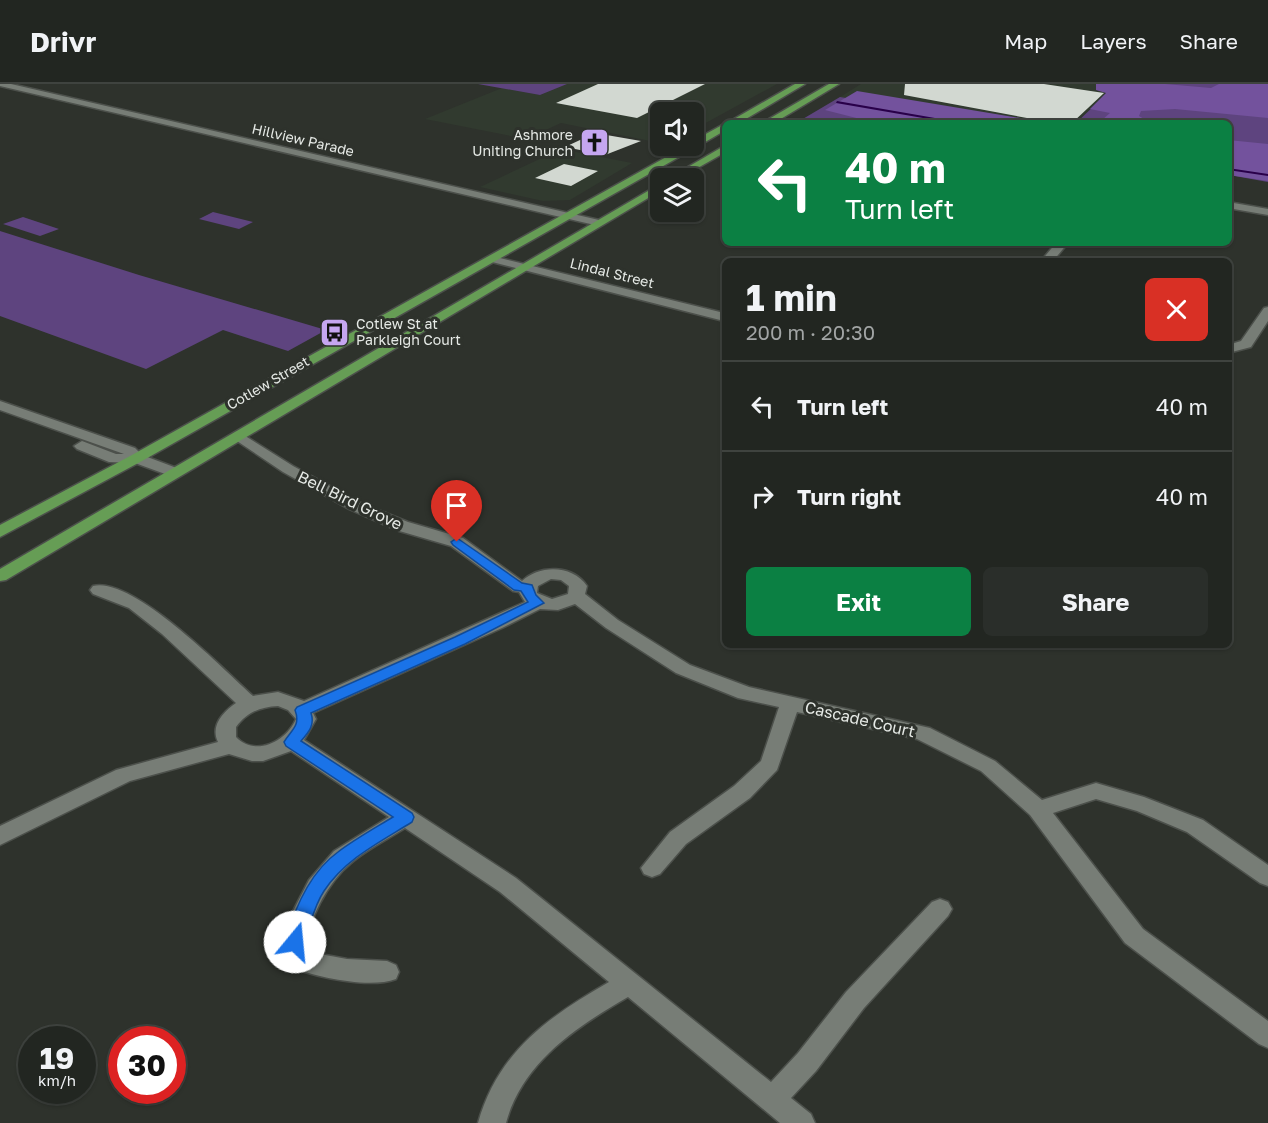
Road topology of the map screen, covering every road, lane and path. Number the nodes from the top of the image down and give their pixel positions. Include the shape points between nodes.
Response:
1 (0, 84) edge
2 (801, 84) edge
3 (835, 84) edge
4 (737, 120) edge
5 (772, 120) edge
6 (722, 128) edge
7 (704, 139) edge
8 (722, 149) edge
9 (673, 156) edge
10 (691, 168) edge
11 (650, 193) edge
12 (1232, 206) edge
13 (1268, 212) edge
14 (566, 216) junction
15 (599, 223) junction
16 (1060, 246) edge
17 (1050, 258) edge
18 (492, 259) junction
19 (525, 267) junction
20 (1268, 310) edge
21 (722, 316) edge
22 (1232, 348) edge
23 (0, 405) edge
24 (238, 436) junction
25 (137, 458) junction
26 (176, 473) junction
27 (0, 532) edge
28 (0, 576) edge
29 (99, 590) dead end
30 (532, 595) junction
31 (576, 596) junction
32 (790, 703) junction
33 (249, 704) junction
34 (303, 710) junction
35 (292, 742) junction
36 (231, 746) junction
37 (1038, 808) junction
38 (406, 817) junction
39 (0, 836) edge
40 (652, 868) dead end
41 (1268, 877) edge
42 (940, 909) dead end
43 (387, 972) dead end
44 (628, 984) junction
45 (1268, 1036) edge
46 (773, 1099) junction
47 (492, 1123) edge
48 (801, 1123) edge

1 - 14 street, Hillview Parade
2 - 4 main road
3 - 5 main road
6 - 7 main road, Cotlew Street
8 - 10 main road
9 - 14 main road, Cotlew Street
11 - 15 main road, Cotlew Street
12 - 13 street
14 - 15 street, Hillview Parade
14 - 18 main road, Cotlew Street
15 - 19 main road, Cotlew Street
16 - 17 street
18 - 19 street, Lindal Street
18 - 25 main road, Cotlew Street
19 - 21 street, Lindal Street
19 - 24 main road, Cotlew Street
20 - 22 street via 1246,344
23 - 25 street via 46,423 68,440 114,459
24 - 26 main road, Cotlew Street
24 - 30 street, Bell Bird Grove via 288,470 355,506 402,526 457,542
25 - 26 street
25 - 27 main road, Cotlew Street
26 - 28 main road, Cotlew Street
29 - 33 street via 135,604
30 - 31 street via 561,604
30 - 31 street, Cascade Court via 536,578 563,575 575,581
30 - 34 street via 445,648
31 - 32 street, Cascade Court via 683,669 745,693
32 - 37 street, Cascade Court via 923,733 988,766
32 - 40 street via 770,765 742,792 678,838
33 - 34 street via 278,699 290,701
33 - 36 street via 229,720 225,729
34 - 35 street via 304,728
35 - 36 street via 262,753 248,753
35 - 38 street
36 - 39 street via 123,775
37 - 41 street via 1096,791 1144,805 1195,826
37 - 45 street, Cascade Court via 1134,936
38 - 43 street via 342,857 317,887 295,942 299,960 347,970
38 - 44 street via 508,885
42 - 46 street via 855,1000
44 - 46 street
44 - 47 street via 570,1020 534,1052 506,1082
46 - 48 street

